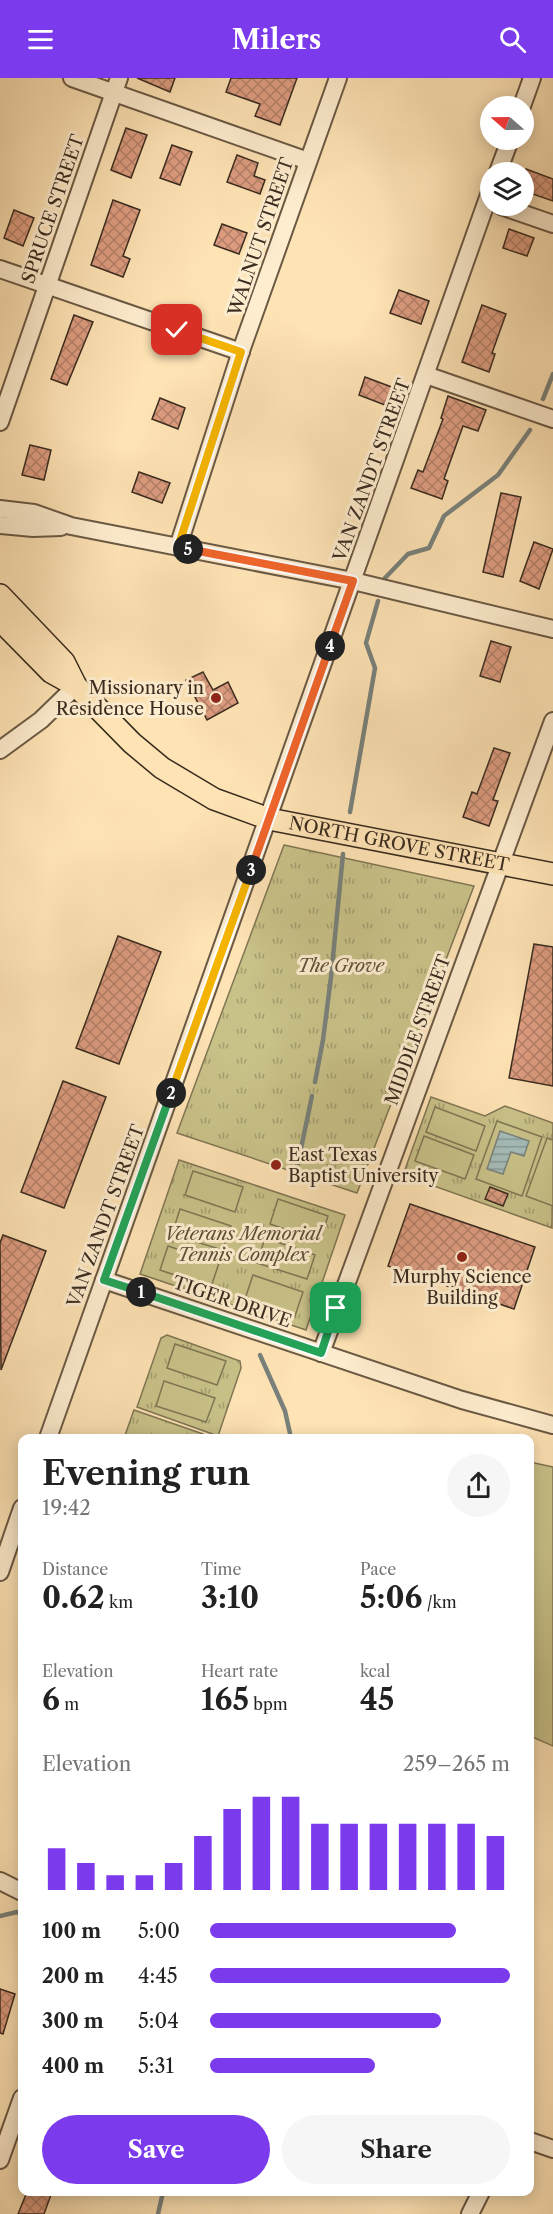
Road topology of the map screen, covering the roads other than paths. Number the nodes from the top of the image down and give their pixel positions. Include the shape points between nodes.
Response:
1 (72, 78) edge
2 (338, 78) edge
3 (532, 78) edge
4 (117, 85) edge
5 (526, 96) edge
6 (308, 161) junction
7 (486, 216) edge
8 (533, 216) edge
9 (553, 224) edge
10 (0, 269) edge
11 (47, 286) junction
12 (241, 352) junction
13 (426, 375) junction
14 (553, 419) edge
15 (0, 422) edge
16 (0, 509) edge
17 (0, 525) edge
18 (71, 526) junction
19 (178, 547) junction
20 (353, 581) junction
21 (0, 595) edge
22 (0, 620) edge
23 (553, 629) edge
24 (76, 686) junction
25 (553, 721) edge
26 (0, 750) edge
27 (269, 819) junction
28 (499, 863) junction
29 (553, 874) edge
30 (104, 1280) junction
31 (321, 1353) junction
32 (553, 1425) edge
33 (49, 1434) edge
34 (18, 1520) edge
35 (0, 1572) edge
36 (0, 1881) edge
37 (18, 1890) edge
38 (18, 2109) edge
39 (534, 2142) edge
40 (553, 2149) edge
41 (0, 2160) edge
42 (479, 2196) edge
43 (470, 2214) edge

1 - 4 street
2 - 6 street, WALNUT STREET
3 - 5 street
4 - 6 street
4 - 11 street, SPRUCE STREET
6 - 12 street, WALNUT STREET
7 - 13 street, VAN ZANDT STREET
8 - 9 street
10 - 11 street
11 - 12 street
11 - 15 street, SPRUCE STREET
12 - 19 street, WALNUT STREET
13 - 14 street
13 - 20 street, VAN ZANDT STREET
16 - 18 street via 34,513
17 - 18 street
18 - 19 street
19 - 20 street
20 - 23 street
20 - 27 street, VAN ZANDT STREET
21 - 24 main road, NORTH GROVE STREET via 64,662
22 - 24 main road, NORTH GROVE STREET via 51,672
24 - 26 street via 41,720
24 - 27 main road, NORTH GROVE STREET via 162,768 214,799
25 - 28 street, MIDDLE STREET
27 - 28 main road, NORTH GROVE STREET
27 - 30 street, VAN ZANDT STREET
28 - 29 main road, NORTH GROVE STREET
28 - 31 street, MIDDLE STREET
30 - 31 street, TIGER DRIVE
30 - 33 street, VAN ZANDT STREET
31 - 32 street, TIGER DRIVE via 462,1401
34 - 35 street
36 - 37 street
38 - 41 street
39 - 40 street
42 - 43 street

